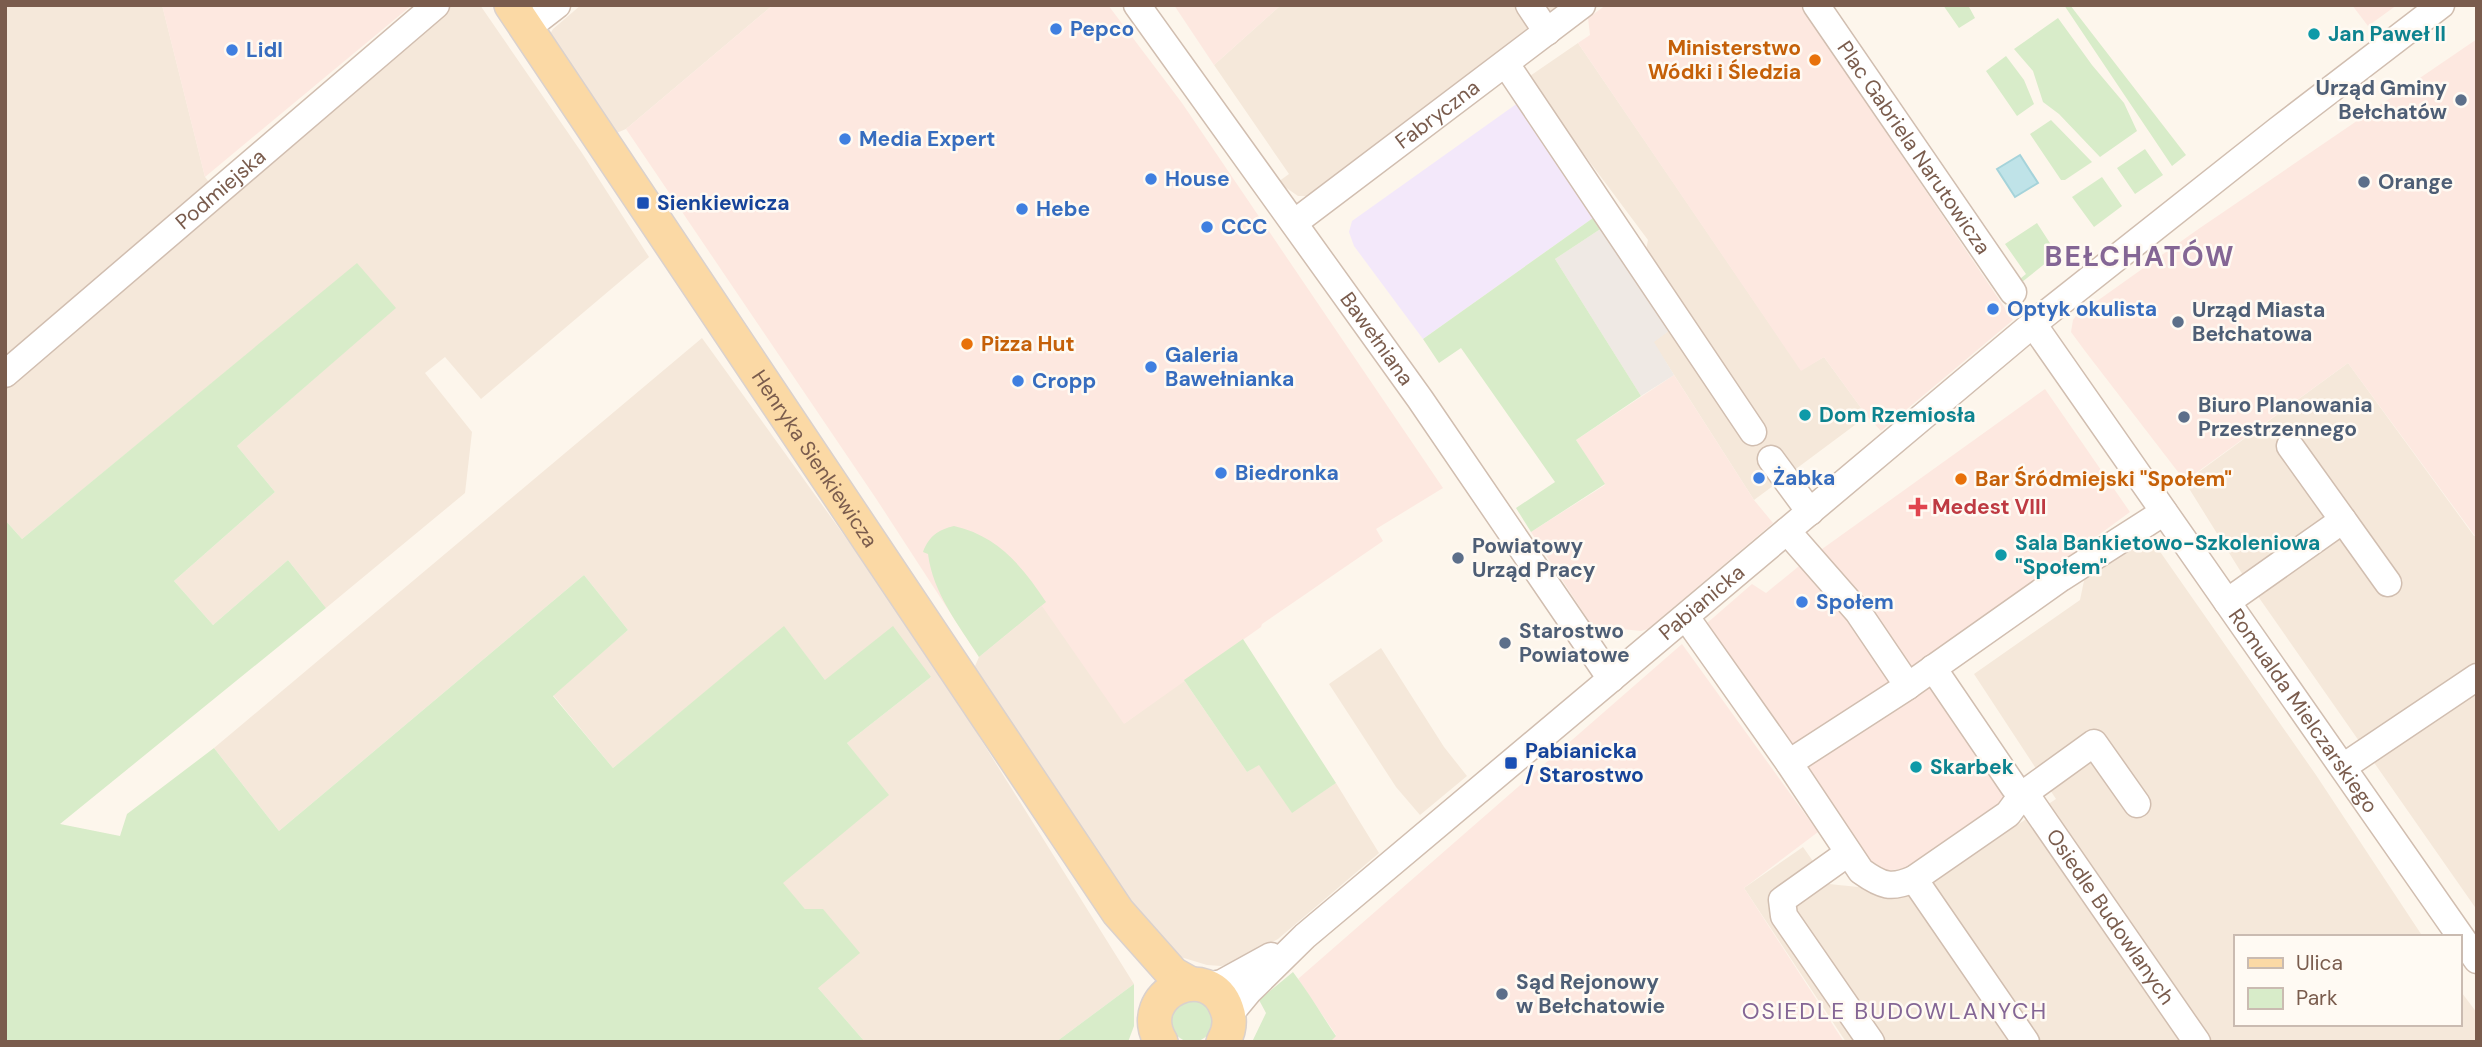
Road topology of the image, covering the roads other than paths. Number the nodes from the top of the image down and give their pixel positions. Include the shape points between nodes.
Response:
1 (436, 5) edge
2 (557, 5) edge
3 (1137, 5) edge
4 (1529, 5) edge
5 (1583, 5) edge
6 (1816, 5) edge
7 (2441, 5) edge
8 (519, 17) edge
9 (1547, 32) junction
10 (1506, 64) junction
11 (1294, 223) junction
12 (2013, 292) dead end
13 (2034, 324) junction
14 (5, 374) edge
15 (1753, 432) dead end
16 (2290, 446) dead end
17 (1771, 458) dead end
18 (1810, 512) junction
19 (2164, 512) junction
20 (2343, 520) junction
21 (1787, 531) junction
22 (2388, 583) dead end
23 (2227, 602) junction
24 (1684, 618) junction
25 (1933, 668) junction
26 (2477, 677) edge
27 (1611, 679) junction
28 (1908, 686) junction
29 (1789, 763) junction
30 (2343, 767) junction
31 (2022, 795) junction
32 (2137, 804) dead end
33 (1849, 853) junction
34 (1914, 879) junction
35 (1118, 912) junction
36 (2468, 930) edge
37 (1305, 936) junction
38 (2477, 960) edge
39 (1198, 985) junction
40 (1157, 1029) edge
41 (1226, 1034) edge
42 (1871, 1042) edge
43 (2026, 1042) edge
44 (2197, 1042) edge

1 - 14 street, Podmiejska
2 - 8 street
3 - 11 street, Bawełniana
4 - 9 street
5 - 9 street, Fabryczna
6 - 12 street, Plac Gabriela Narutowicza
7 - 13 street, Pabianicka
8 - 35 main road, Henryka Sienkiewicza
9 - 10 street, Fabryczna
10 - 11 street, Fabryczna
10 - 15 street
11 - 27 street, Bawełniana
13 - 18 street, Pabianicka
13 - 19 street, Romualda Mielczarskiego
16 - 20 street
17 - 18 street
18 - 21 street, Pabianicka
19 - 23 street, Romualda Mielczarskiego
19 - 25 street
20 - 22 street
20 - 23 street
21 - 24 street, Pabianicka
21 - 28 street via 1858,612
23 - 30 street, Romualda Mielczarskiego
24 - 27 street, Pabianicka
24 - 29 street
25 - 28 street
25 - 31 street, Osiedle Budowlanych
26 - 30 street
27 - 37 street, Pabianicka
28 - 29 street
29 - 33 street
30 - 36 street, Romualda Mielczarskiego
31 - 32 street via 2094,743
31 - 34 street via 2008,814
31 - 44 street, Osiedle Budowlanych
33 - 34 street via 1875,881 1897,886
33 - 42 street via 1782,900 1784,916
34 - 43 street
35 - 39 main road, Henryka Sienkiewicza via 1173,974
35 - 40 main road, Henryka Sienkiewicza via 1155,989
36 - 38 street, Romualda Mielczarskiego
37 - 39 street, Pabianicka via 1222,983
37 - 41 street, Pabianicka via 1249,991
39 - 40 main road via 1174,988 1165,996
39 - 41 main road, Henryka Sienkiewicza via 1219,996

